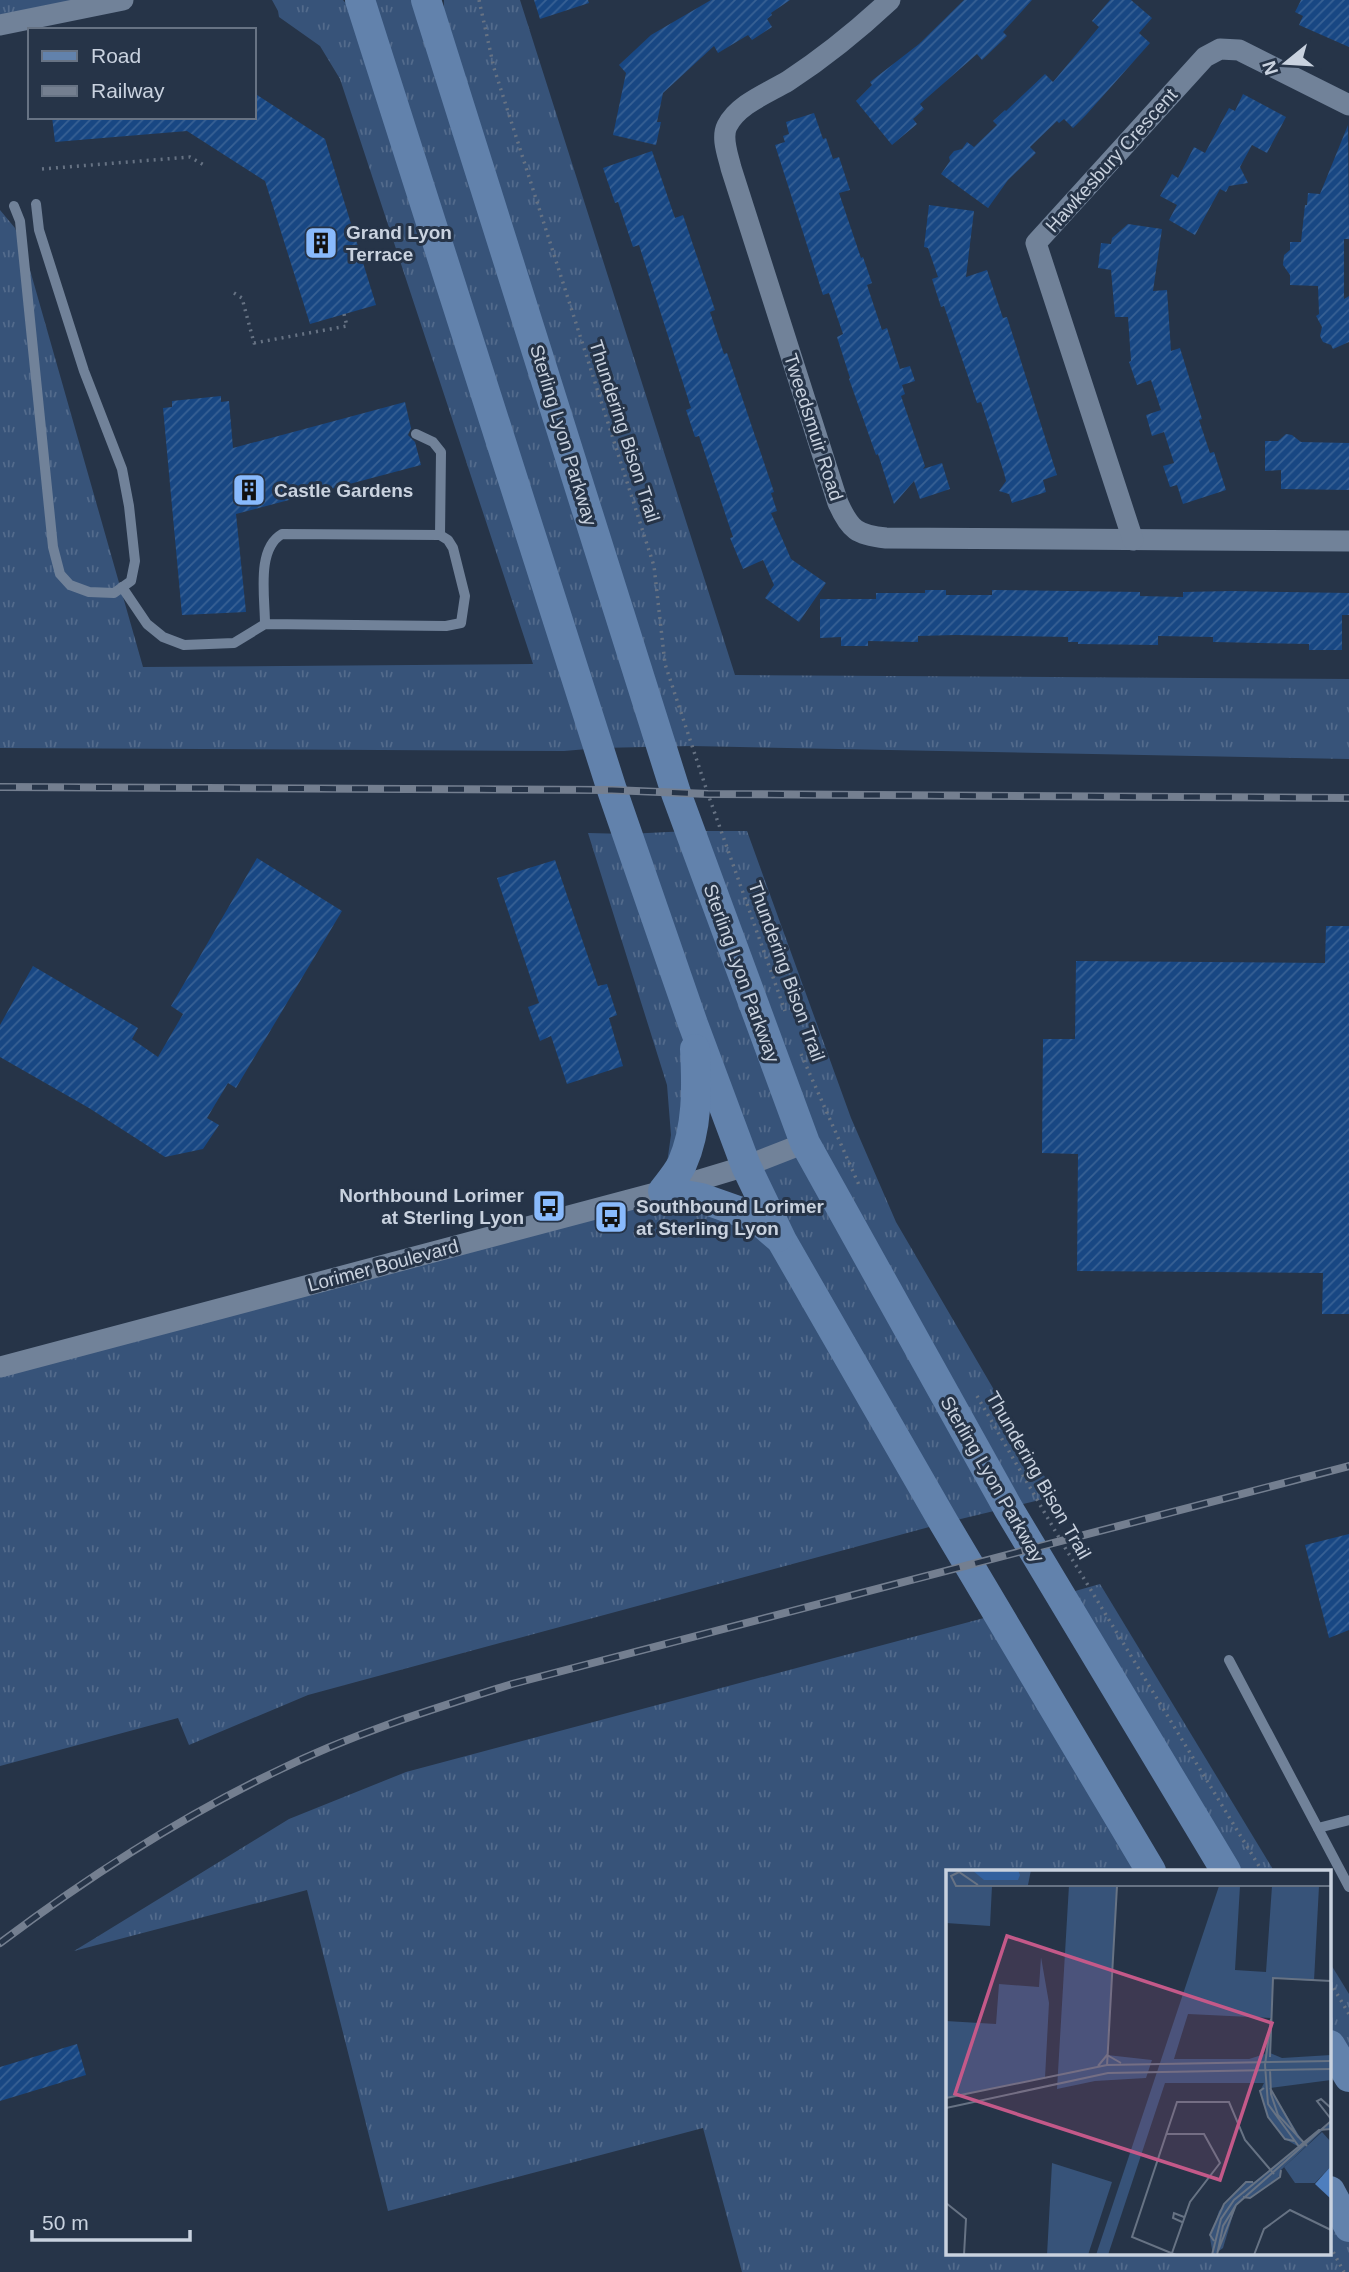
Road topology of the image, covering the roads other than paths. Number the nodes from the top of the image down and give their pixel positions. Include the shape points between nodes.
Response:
1 (123, 0) edge
2 (343, 0) edge
3 (360, 0) edge
4 (426, 0) edge
5 (444, 0) edge
6 (890, 0) edge
7 (0, 25) edge
8 (370, 32) junction
9 (443, 51) junction
10 (1349, 105) edge
11 (36, 204) dead end
12 (15, 206) dead end
13 (416, 434) dead end
14 (440, 535) junction
15 (1133, 540) junction
16 (1349, 541) edge
17 (122, 587) junction
18 (265, 624) junction
19 (694, 1024) junction
20 (805, 1143) junction
21 (746, 1166) junction
22 (663, 1191) junction
23 (782, 1241) junction
24 (0, 1367) edge
25 (1229, 1660) dead end
26 (1349, 1820) edge
27 (1318, 1828) junction
28 (1150, 1870) edge
29 (1225, 1870) edge
30 (1349, 1886) edge
31 (1332, 2048) edge
32 (1349, 2077) edge
33 (1332, 2195) edge
34 (1349, 2227) edge

1 - 7 street
2 - 8 main road
3 - 8 main road
4 - 9 main road, Sterling Lyon Parkway
5 - 9 main road
6 - 15 street, Tweedsmuir Road via 807,67 745,106 724,131 731,168 845,518 855,531 886,538
8 - 19 main road via 612,790
9 - 20 main road, Sterling Lyon Parkway via 676,793
10 - 15 street, Hawkesbury Crescent via 1239,50 1220,49 1205,57 1036,243
11 - 17 lane via 39,230 84,371 122,469 135,561 131,581
12 - 17 lane via 53,547 60,574 70,585 89,592 114,593
13 - 14 lane via 441,452
14 - 18 lane via 282,534 273,539 264,558
14 - 18 lane via 453,548 465,596 461,623
15 - 16 street, Tweedsmuir Road
17 - 18 lane via 147,624 184,645 234,643
19 - 21 main road
19 - 22 main road via 692,1136 681,1166
20 - 21 street, Lorimer Boulevard
20 - 29 main road, Sterling Lyon Parkway via 1008,1508
21 - 22 street, Lorimer Boulevard
21 - 23 main road
22 - 23 main road via 701,1198 755,1217
22 - 24 street, Lorimer Boulevard
23 - 28 main road
25 - 27 lane
26 - 27 lane
27 - 30 lane
31 - 32 main road
33 - 34 main road

